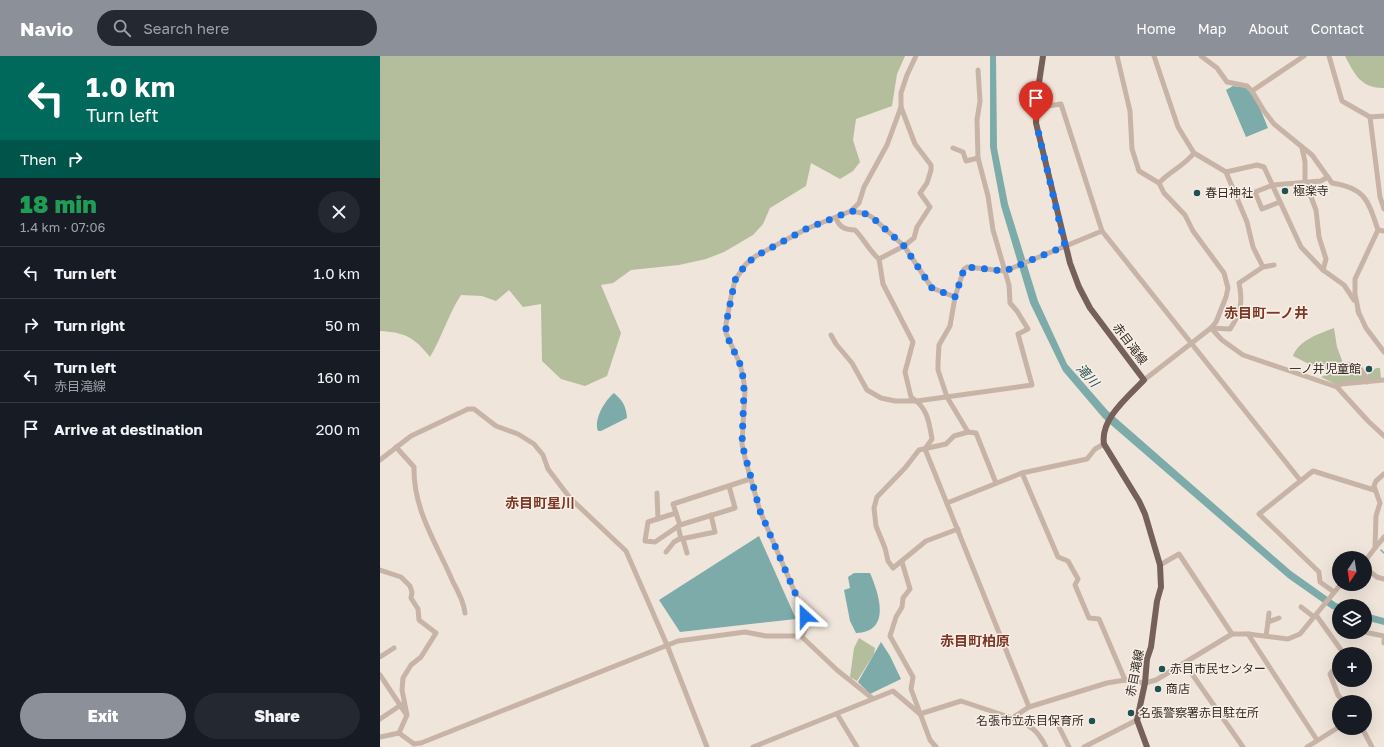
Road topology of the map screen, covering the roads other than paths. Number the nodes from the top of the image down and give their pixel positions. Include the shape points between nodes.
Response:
1 (916, 56) edge
2 (1044, 56) edge
3 (1117, 56) edge
4 (1154, 56) edge
5 (1201, 56) edge
6 (1304, 56) edge
7 (1329, 56) edge
8 (978, 70) dead end
9 (1252, 91) junction
10 (901, 107) junction
11 (1036, 108) junction
12 (1384, 116) edge
13 (1370, 117) junction
14 (953, 148) dead end
15 (1302, 148) junction
16 (1194, 153) junction
17 (978, 158) junction
18 (1226, 172) junction
19 (1328, 177) junction
20 (1306, 182) junction
21 (1159, 183) junction
22 (1273, 185) junction
23 (1280, 202) junction
24 (1384, 209) edge
25 (851, 211) junction
26 (836, 218) junction
27 (1378, 230) junction
28 (1102, 231) junction
29 (1384, 231) edge
30 (904, 246) junction
31 (1065, 246) junction
32 (880, 259) junction
33 (1274, 265) dead end
34 (1263, 267) junction
35 (1008, 269) junction
36 (1323, 270) junction
37 (955, 297) junction
38 (1359, 314) junction
39 (1211, 328) junction
40 (831, 335) dead end
41 (1191, 345) junction
42 (1384, 352) edge
43 (1338, 368) dead end
44 (1144, 380) junction
45 (1384, 380) edge
46 (1367, 382) junction
47 (1337, 387) junction
48 (946, 397) junction
49 (917, 401) junction
50 (968, 432) junction
51 (1384, 436) edge
52 (1104, 444) junction
53 (396, 447) junction
54 (925, 449) junction
55 (380, 460) edge
56 (1022, 473) junction
57 (1384, 474) edge
58 (750, 479) junction
59 (1300, 480) junction
60 (996, 483) junction
61 (729, 486) junction
62 (1374, 490) junction
63 (656, 493) dead end
64 (947, 503) junction
65 (676, 513) junction
66 (711, 515) junction
67 (658, 518) junction
68 (679, 526) junction
69 (958, 529) junction
70 (1384, 537) edge
71 (682, 538) junction
72 (1375, 548) junction
73 (666, 552) dead end
74 (1372, 552) edge
75 (687, 553) dead end
76 (902, 562) junction
77 (1160, 565) junction
78 (380, 570) edge
79 (1372, 573) edge
80 (1384, 579) edge
81 (1334, 593) joint
82 (1301, 606) dead end
83 (465, 613) dead end
84 (1269, 613) dead end
85 (1315, 616) junction
86 (1279, 618) dead end
87 (1268, 622) junction
88 (1232, 634) junction
89 (1248, 634) junction
90 (1372, 634) edge
91 (801, 636) junction
92 (1266, 636) junction
93 (1384, 636) edge
94 (1384, 640) edge
95 (1384, 643) edge
96 (667, 645) junction
97 (1339, 647) edge
98 (394, 648) dead end
99 (380, 657) edge
100 (1184, 664) junction
101 (380, 675) edge
102 (1125, 680) junction
103 (1145, 684) junction
104 (872, 698) junction
105 (400, 705) junction
106 (1029, 707) junction
107 (837, 714) junction
108 (920, 714) junction
109 (407, 715) junction
110 (1012, 718) junction
111 (380, 719) edge
112 (1137, 720) junction
113 (1059, 727) dead end
114 (1332, 731) edge
115 (399, 734) junction
116 (1366, 735) edge
117 (380, 737) edge
118 (1317, 740) junction
119 (412, 745) edge
120 (707, 747) edge
121 (753, 747) edge
122 (857, 747) edge
123 (936, 747) edge
124 (1046, 747) edge
125 (1069, 747) edge
126 (1084, 747) edge
127 (1147, 747) edge
128 (1242, 747) edge
129 (1307, 747) edge
130 (1372, 747) edge

1 - 10 street via 901,93
2 - 11 main road, 赤目滝線
3 - 21 street via 1130,111 1132,149 1139,170
4 - 16 street via 1178,127
5 - 9 street via 1216,68 1227,82 1247,86
6 - 9 street
7 - 13 street via 1342,101
8 - 17 street
9 - 15 street via 1274,124
10 - 25 street via 887,145 859,202
10 - 30 street via 915,144 931,165 920,193 930,207 917,227 914,238
11 - 28 street via 1061,104
11 - 31 main road, 赤目滝線 via 1039,137
12 - 13 street
13 - 24 street via 1380,197
14 - 17 street via 963,152 966,161
15 - 19 street via 1312,155
15 - 20 street
16 - 18 street
16 - 21 street via 1187,162
17 - 35 street via 999,256
18 - 22 street via 1261,166 1264,167
18 - 34 street via 1247,222 1253,247
19 - 20 street via 1321,181
19 - 27 street via 1332,183 1350,186 1362,195
20 - 22 street
20 - 36 street via 1316,210 1319,237 1326,259
21 - 39 street via 1164,193 1185,215 1193,231 1224,273 1228,288 1226,297
22 - 23 street
22 - 23 street via 1255,192 1262,209
23 - 36 street via 1301,247
25 - 26 street
25 - 30 street via 873,218
26 - 32 street via 847,230 855,230 873,254
26 - 58 street via 806,229 756,256 746,264 735,280 726,334 743,377 742,444
27 - 29 street
27 - 38 street via 1355,279
28 - 31 street
28 - 41 street
30 - 32 street
30 - 37 street via 932,288
31 - 35 street
31 - 44 main road, 赤目滝線 via 1079,287 1090,308
32 - 49 street via 883,284 913,342 904,372 911,397
33 - 34 street
34 - 39 street via 1239,283 1242,300 1230,329
35 - 37 street via 967,267 964,269
35 - 48 street via 1010,303 1028,329 1018,334 1032,385
36 - 38 street via 1344,285 1353,298
37 - 48 street via 950,326 939,345 938,370
38 - 42 street
39 - 41 street
39 - 47 street via 1222,340 1243,355
40 - 49 street via 852,363 867,390 881,398
41 - 44 street
41 - 59 street
43 - 46 street via 1344,365 1357,366 1364,372
44 - 52 main road, 赤目滝線 via 1114,412 1105,431
45 - 46 street
46 - 47 street via 1341,384
47 - 51 street
48 - 49 street
48 - 50 street
49 - 54 street via 926,412 932,439
50 - 54 street via 954,436 946,444
50 - 60 street via 976,433
52 - 56 street via 1087,458
52 - 77 main road, 赤目滝線 via 1139,501
53 - 55 street
53 - 83 street via 414,467 413,482 421,513
53 - 96 street via 411,436 472,408 496,426 518,434 534,444 570,498 626,551
54 - 64 street
54 - 76 street via 919,450 877,497 874,508 876,526 890,566 894,568
56 - 60 street
56 - 102 street via 1058,557 1068,561 1078,579 1075,585 1089,618 1099,619
57 - 62 street via 1376,481
58 - 61 street
58 - 91 street via 760,511 805,616 807,623
59 - 62 street via 1313,470
59 - 81 street via 1259,514 1319,572 1320,582
60 - 64 street
61 - 65 street via 673,504
61 - 66 street via 734,508
62 - 72 street via 1380,503 1376,516
63 - 67 street
64 - 69 street
65 - 67 street
65 - 68 street
66 - 68 street
66 - 71 street via 715,532
67 - 68 street via 648,522 645,541 655,542
68 - 71 street
69 - 76 street via 926,541
69 - 106 street
70 - 72 street
71 - 73 street via 674,542
71 - 75 street
72 - 74 street
76 - 108 street via 910,590 903,598 890,636 913,677 911,689
77 - 88 street via 1179,554
77 - 103 main road, 赤目滝線 via 1161,587
78 - 109 street via 401,577 410,586 411,598 418,609 419,620 436,633 403,678 402,690
79 - 80 street
81 - 85 street
82 - 85 street
84 - 87 street
85 - 92 street via 1304,630 1294,637
85 - 97 street
86 - 87 street
87 - 92 street
88 - 89 street
88 - 100 street
89 - 92 street
89 - 118 street
90 - 93 street
91 - 96 street via 766,636 746,632 678,641
91 - 104 street
94 - 95 street
96 - 119 street
96 - 120 street
98 - 99 street
100 - 103 street
100 - 128 street
101 - 105 street
102 - 103 street
102 - 106 street
103 - 112 main road, 赤目滝線
104 - 107 street
104 - 108 street via 893,691
105 - 109 street
105 - 111 street
106 - 110 street
107 - 121 street
107 - 122 street
108 - 110 street via 962,701
108 - 123 street via 930,740
109 - 115 street
110 - 124 street via 1038,733
112 - 126 street
112 - 127 main road
113 - 125 street
114 - 118 street
115 - 117 street
115 - 119 street
116 - 130 street
118 - 129 street

